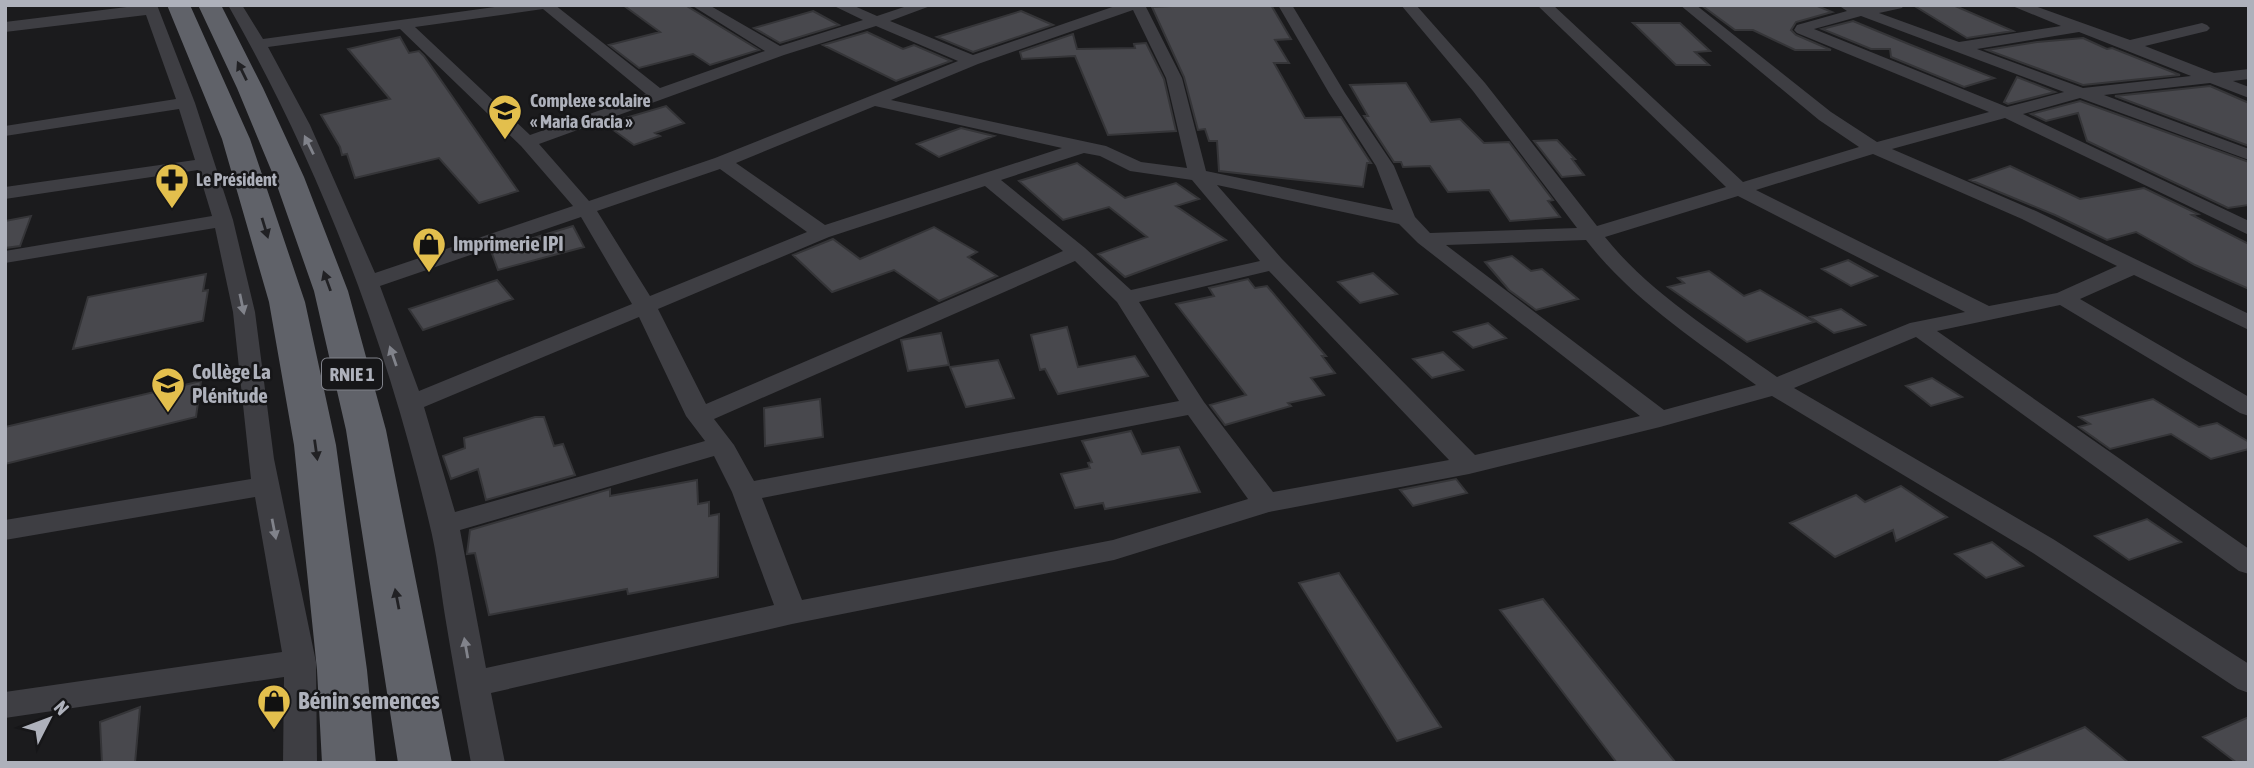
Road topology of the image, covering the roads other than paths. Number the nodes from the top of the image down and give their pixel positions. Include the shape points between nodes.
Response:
1 (209, 5) edge
2 (235, 5) edge
3 (545, 5) edge
4 (698, 5) edge
5 (839, 5) edge
6 (926, 5) edge
7 (1136, 5) edge
8 (1284, 5) edge
9 (1408, 5) edge
10 (1544, 5) edge
11 (1687, 5) edge
12 (1897, 5) edge
13 (2017, 5) edge
14 (160, 7) edge
15 (1852, 8) edge
16 (877, 22) junction
17 (403, 24) junction
18 (5, 27) edge
19 (2078, 28) junction
20 (2202, 28) dead end
21 (259, 44) junction
22 (2129, 45) junction
23 (1955, 47) junction
24 (778, 52) junction
25 (972, 61) junction
26 (2249, 74) edge
27 (2205, 77) junction
28 (2080, 93) junction
29 (2249, 93) edge
30 (657, 94) junction
31 (873, 101) junction
32 (186, 103) junction
33 (2007, 114) junction
34 (5, 131) edge
35 (527, 142) junction
36 (1083, 147) junction
37 (1874, 148) junction
38 (2249, 155) edge
39 (722, 162) junction
40 (203, 164) junction
41 (1198, 175) junction
42 (987, 178) junction
43 (1739, 189) junction
44 (5, 193) edge
45 (586, 209) junction
46 (1406, 219) junction
47 (223, 220) junction
48 (2249, 229) edge
49 (822, 233) junction
50 (1593, 234) junction
51 (1425, 239) junction
52 (1078, 252) junction
53 (5, 257) edge
54 (1274, 264) junction
55 (2133, 267) junction
56 (367, 283) junction
57 (2063, 298) junction
58 (1126, 299) junction
59 (646, 308) junction
60 (1989, 316) junction
61 (2249, 323) edge
62 (1918, 328) junction
63 (1775, 387) junction
64 (410, 404) junction
65 (1194, 406) junction
66 (2249, 408) edge
67 (699, 416) junction
68 (1660, 419) junction
69 (720, 445) junction
70 (1469, 465) junction
71 (266, 486) junction
72 (746, 492) junction
73 (1266, 503) junction
74 (444, 525) junction
75 (5, 530) edge
76 (2249, 564) edge
77 (792, 613) junction
78 (300, 662) junction
79 (2249, 680) edge
80 (473, 684) junction
81 (5, 705) edge
82 (300, 763) edge
83 (349, 763) edge
84 (425, 763) edge
85 (488, 763) edge

84 -> 1 highway, RNIE 1 via 366,430 331,291 289,177
2 - 21 street
3 - 17 street
3 - 30 street
4 - 24 street
5 - 16 street
6 - 16 street
7 - 25 street
7 - 41 street via 1174,78
8 - 46 street via 1385,166
9 - 50 street via 1479,87
10 - 43 street
11 - 37 street via 1825,116
12 - 15 street
13 - 19 street
14 - 18 street
14 - 32 street
14 -> 83 highway, RNIE 1 via 236,139 287,302 316,444
15 - 23 street
15 - 33 street via 1801,29
16 - 24 street
16 - 25 street
17 - 21 street
17 - 35 street
19 - 22 street
19 - 23 street
20 - 22 street
56 -> 21 street via 322,172
22 - 27 street
23 - 28 street
24 - 30 street
25 - 31 street
26 - 27 street
27 - 28 street
27 - 29 street
28 - 33 street
28 - 38 street
30 - 35 street
31 - 36 street
31 - 39 street
32 - 34 street
32 - 40 street
33 - 37 street
33 - 48 street
35 - 45 street
36 - 41 street via 1137,167
36 - 42 street
37 - 43 street
37 - 55 street via 2029,215
39 - 45 street
39 - 49 street
40 - 44 street
40 - 47 street
41 - 46 street
41 - 54 street
42 - 49 street
42 - 52 street
43 - 50 street
43 - 60 street
45 - 56 street
45 - 59 street
46 - 51 street
47 - 53 street
47 -> 71 street via 244,312
49 - 59 street
50 - 51 street
50 - 63 street via 1643,289
51 - 68 street
52 - 58 street
52 - 67 street
54 - 58 street
54 - 70 street
55 - 57 street
55 - 61 street
64 -> 56 street
57 - 60 street
57 - 66 street
58 - 65 street
59 - 64 street
59 - 67 street
60 - 62 street
62 - 63 street
62 - 76 street
63 - 68 street
63 - 79 street via 2043,546
64 - 74 street
65 - 72 street
65 - 73 street
67 - 69 street
68 - 70 street
69 - 72 street
69 - 74 street
70 - 73 street
71 - 75 street
71 -> 78 street
72 - 77 street
73 - 77 street via 1114,550
80 -> 74 street
77 - 80 street
78 - 81 street
78 - 82 street
80 - 85 street

